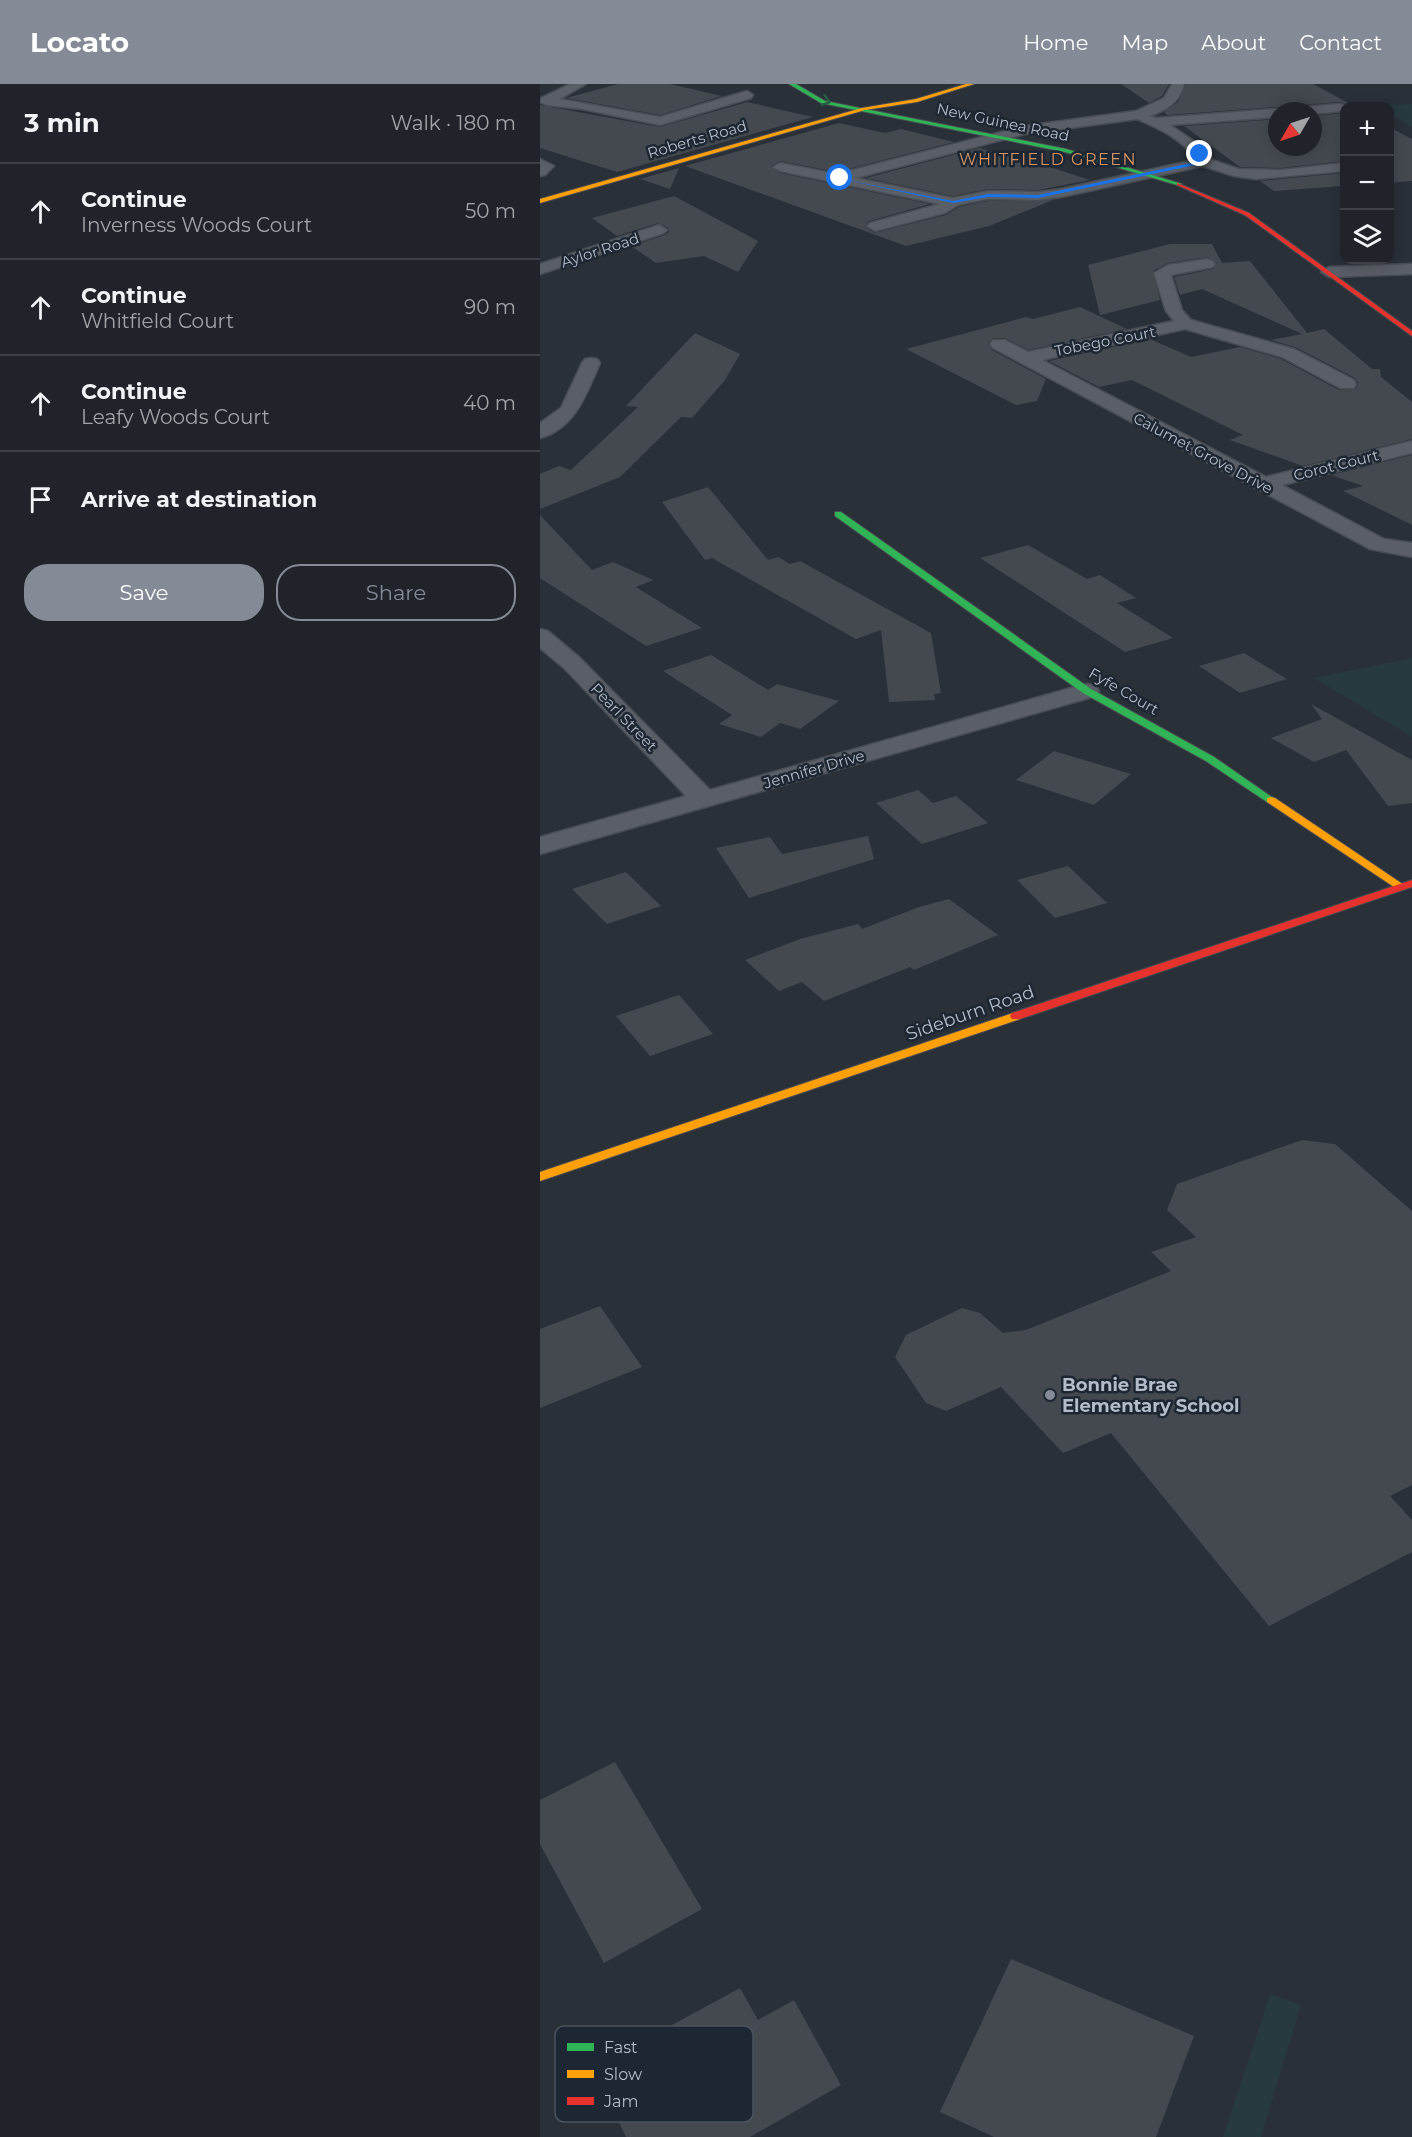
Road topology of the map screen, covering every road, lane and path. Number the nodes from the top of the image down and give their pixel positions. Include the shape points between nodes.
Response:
1 (580, 84) edge
2 (792, 84) edge
3 (937, 84) edge
4 (971, 84) edge
5 (1178, 84) edge
6 (834, 90) dead end
7 (747, 95) dead end
8 (543, 103) edge
9 (1339, 108) dead end
10 (864, 109) junction
11 (1322, 109) edge
12 (1268, 114) edge
13 (1138, 115) junction
14 (1156, 122) junction
15 (996, 137) junction
16 (1340, 156) edge
17 (1203, 162) junction
18 (540, 163) edge
19 (1222, 166) junction
20 (780, 167) dead end
21 (1340, 167) edge
22 (540, 172) edge
23 (1147, 173) junction
24 (840, 178) junction
25 (540, 201) edge
26 (953, 202) junction
27 (874, 226) dead end
28 (659, 230) dead end
29 (1207, 264) dead end
30 (540, 269) edge
31 (1411, 270) edge
32 (1329, 272) junction
33 (1185, 324) junction
34 (1412, 334) edge
35 (999, 344) dead end
36 (1025, 358) junction
37 (591, 363) dead end
38 (1347, 384) dead end
39 (540, 432) edge
40 (1412, 447) edge
41 (1261, 484) junction
42 (838, 514) dead end
43 (1412, 550) edge
44 (540, 636) edge
45 (1087, 691) junction
46 (705, 800) junction
47 (540, 846) edge
48 (1406, 885) edge
49 (540, 1178) edge

1 - 8 street
2 -> 10 street, New Guinea Road via 823,102
3 - 10 street
4 - 10 street via 917,100
5 - 13 street via 1172,100
6 - 10 street, New Guinea Road via 853,97
7 - 8 street via 660,121 582,105
9 - 11 street
10 - 15 street, New Guinea Road
10 - 25 street, Roberts Road
12 - 14 street
13 - 14 street
13 - 15 street via 1026,129
14 - 17 street via 1200,154
15 - 23 street, New Guinea Road
15 - 24 street
16 - 19 street
17 - 19 street
17 - 23 street
18 - 22 street via 547,165
19 - 21 street via 1234,173 1251,175
20 - 24 street
23 - 26 street via 1038,196 988,195
23 - 32 street, New Guinea Road via 1238,210
24 - 26 street
26 - 27 street via 940,210
28 - 30 street, Aylor Road
29 - 33 street via 1162,273 1174,311
31 - 32 street
32 - 34 street, New Guinea Road
33 - 36 street, Tobego Court
33 - 38 street via 1288,353
35 - 36 street, Calumet Grove Drive
36 - 41 street, Calumet Grove Drive
37 - 39 street via 568,411
40 - 41 street, Corot Court
41 - 43 street, Calumet Grove Drive via 1378,544
42 - 45 street, Fyfe Court
44 - 46 street, Pearl Street via 572,663
45 - 46 street, Jennifer Drive
45 - 48 street, Fyfe Court via 1210,759
46 - 47 street, Jennifer Drive
48 - 49 street, Sideburn Road

